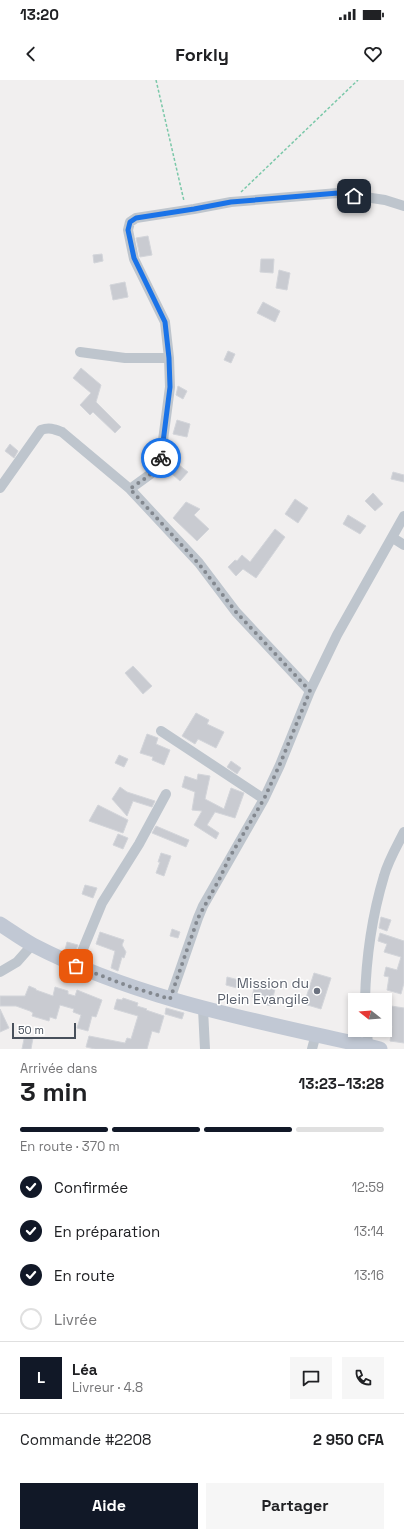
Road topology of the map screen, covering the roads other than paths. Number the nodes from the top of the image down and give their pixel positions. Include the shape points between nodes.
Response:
1 (404, 206) edge
2 (80, 352) dead end
3 (169, 358) junction
4 (0, 488) edge
5 (130, 489) junction
6 (404, 516) edge
7 (393, 538) junction
8 (404, 545) edge
9 (310, 691) junction
10 (161, 731) dead end
11 (166, 794) dead end
12 (264, 799) junction
13 (404, 832) edge
14 (0, 924) edge
15 (32, 945) junction
16 (76, 966) junction
17 (0, 972) edge
18 (365, 993) edge
19 (170, 999) junction
20 (203, 1009) junction
21 (316, 1034) junction
22 (370, 1037) edge
23 (374, 1048) edge
24 (205, 1049) edge
25 (312, 1049) edge

1 - 3 street via 385,200 338,193 231,202 136,218 130,222 128,230 134,258 165,322
2 - 3 street via 125,358
3 - 5 street via 170,387 160,463 156,470
4 - 5 street via 41,430 52,428 62,432
5 - 9 street via 199,564 236,612
6 - 7 street
7 - 8 street
7 - 9 street via 337,634
9 - 12 street
10 - 12 street
11 - 16 street via 139,844 102,903
12 - 19 street via 198,918
13 - 18 street via 389,862 376,907
14 - 15 main road
15 - 16 main road
15 - 17 street via 17,962
16 - 19 main road
19 - 20 main road
20 - 21 main road
20 - 24 street
21 - 23 main road
21 - 25 street
22 - 23 street

